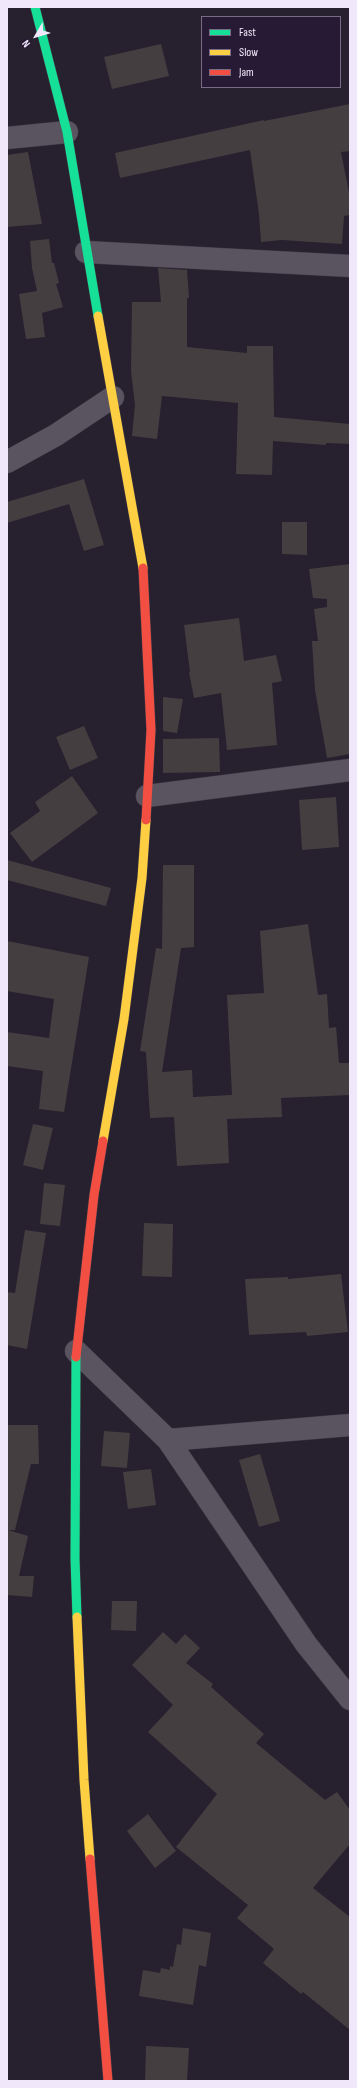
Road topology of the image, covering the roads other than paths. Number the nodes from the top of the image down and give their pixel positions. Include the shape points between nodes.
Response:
1 (35, 7) edge
2 (67, 132) junction
3 (7, 138) edge
4 (86, 252) junction
5 (350, 266) edge
6 (113, 397) junction
7 (7, 462) edge
8 (350, 770) edge
9 (147, 796) junction
10 (76, 1351) junction
11 (350, 1425) edge
12 (168, 1440) junction
13 (350, 1699) edge
14 (108, 2081) edge

1 - 2 street
2 - 3 street
2 - 4 street
4 - 5 street
4 - 6 street
6 - 7 street via 56,435
6 - 9 street via 142,557 151,730
8 - 9 street
9 - 10 street via 142,878 124,1019 94,1195
10 - 12 street
10 - 14 street via 74,1559 83,1772
11 - 12 street
12 - 13 street via 306,1644

